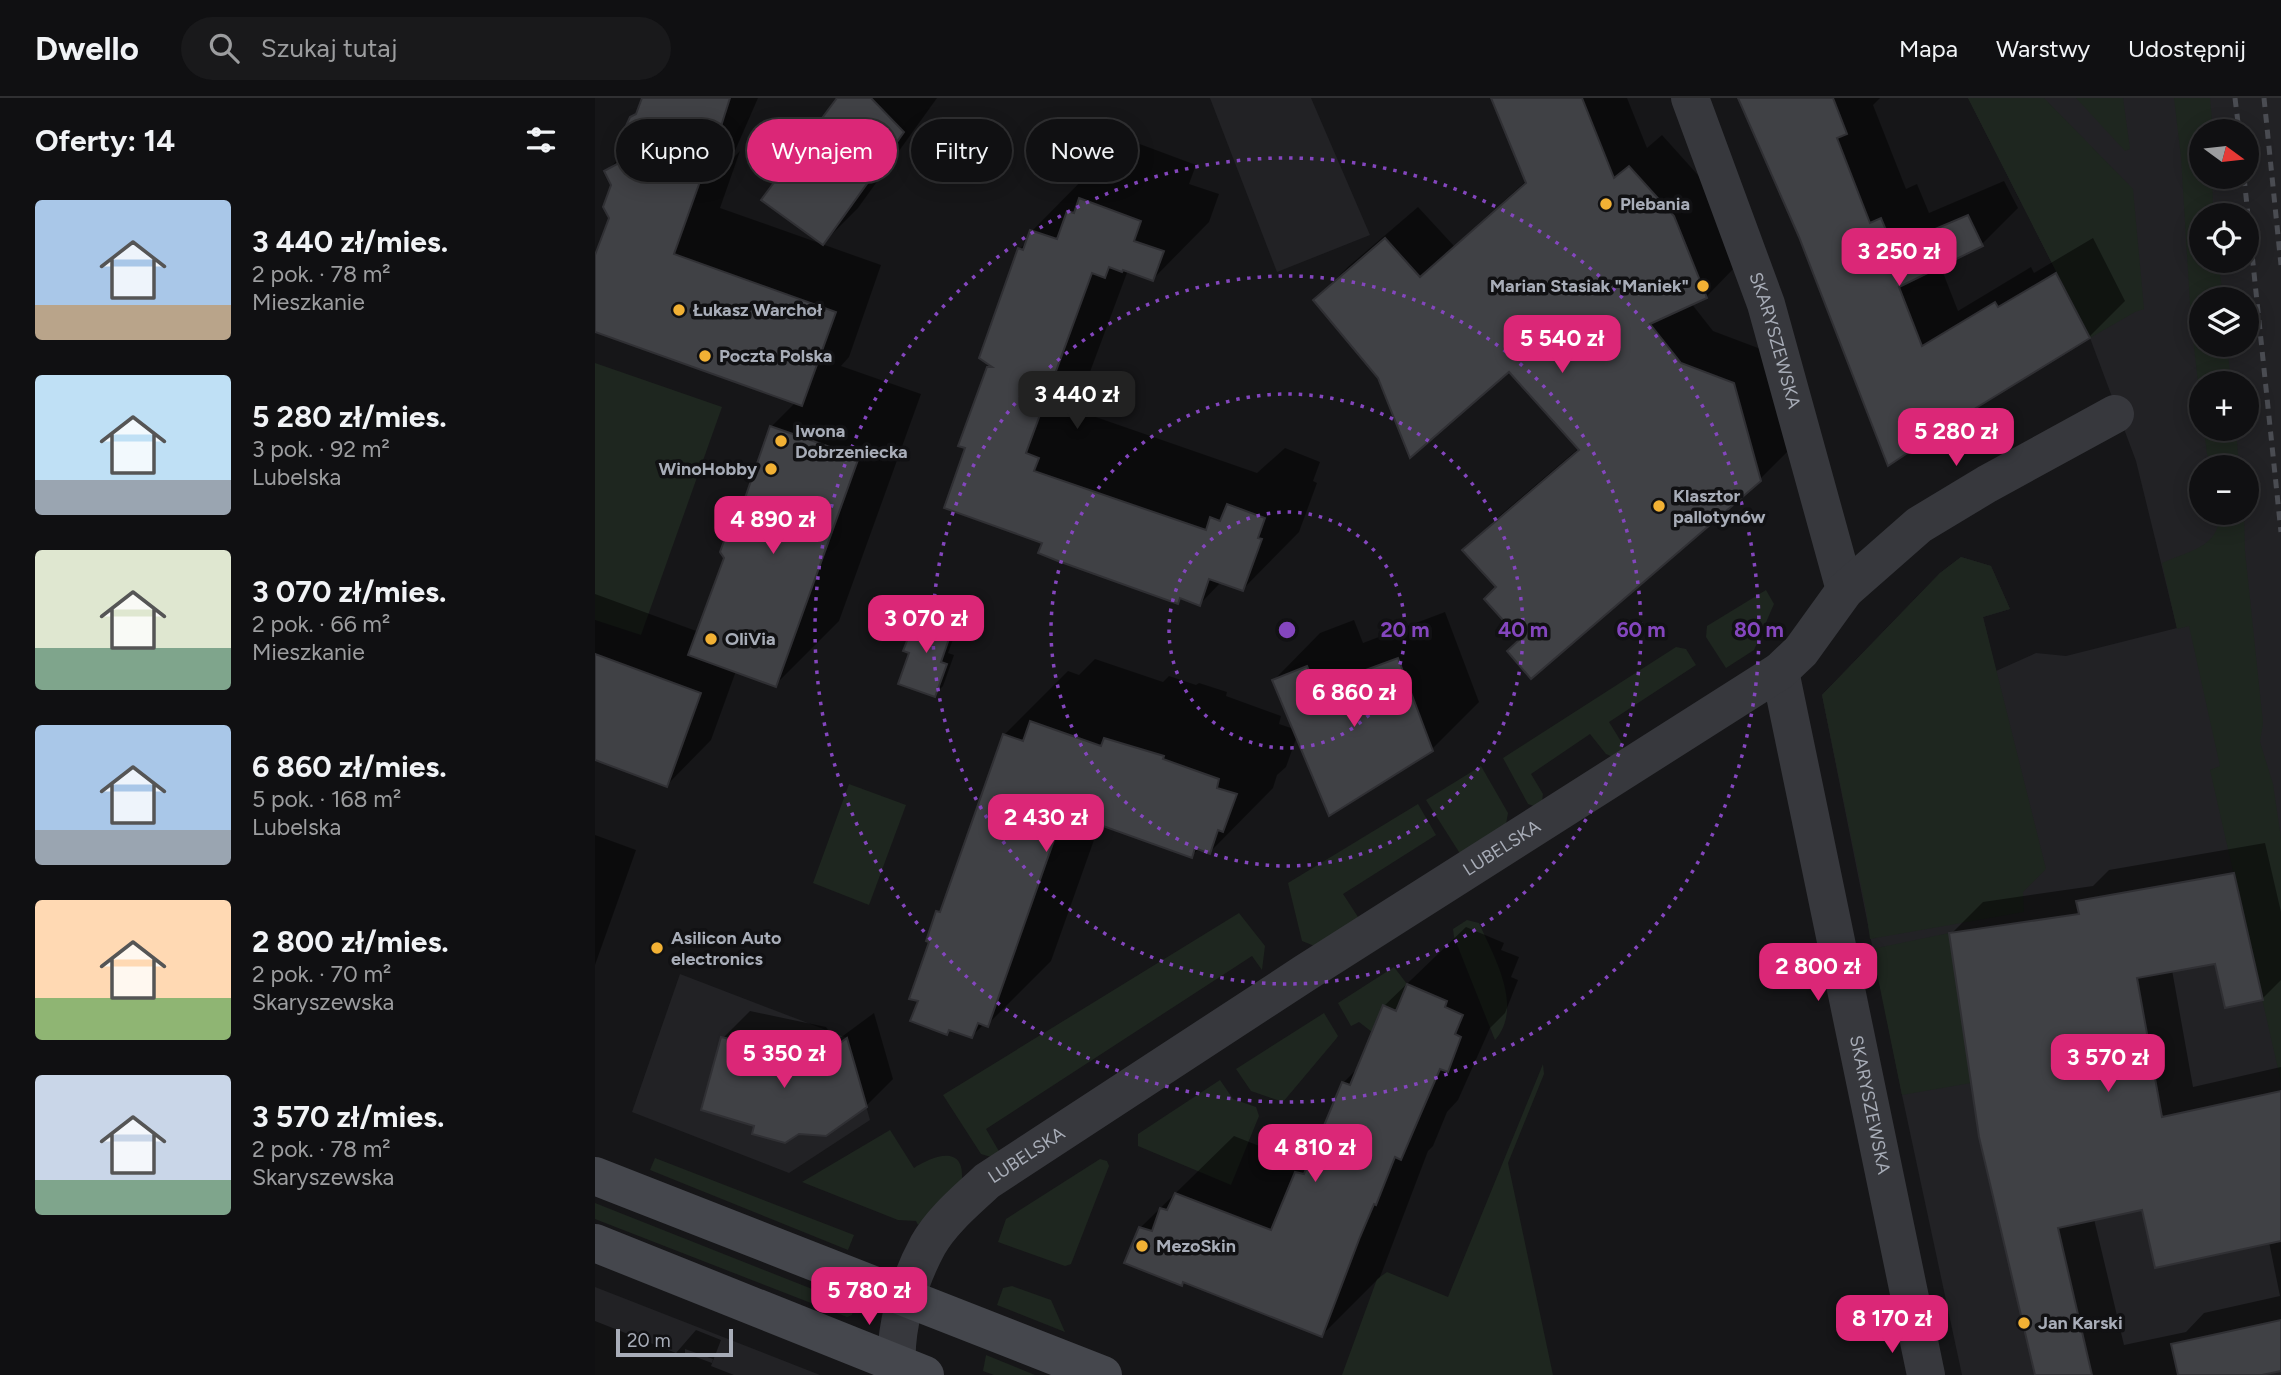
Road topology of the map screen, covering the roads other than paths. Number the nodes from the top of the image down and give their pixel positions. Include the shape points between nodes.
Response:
1 (1690, 98) edge
2 (2115, 414) dead end
3 (1845, 590) junction
4 (1780, 671) junction
5 (595, 1176) edge
6 (595, 1243) edge
7 (907, 1298) junction
8 (907, 1371) edge
9 (1103, 1375) edge
10 (1926, 1375) edge

1 - 3 street, SKARYSZEWSKA via 1766,304
2 - 3 street, LUBELSKA via 1919,525
3 - 4 street, LUBELSKA
4 - 7 street, LUBELSKA via 999,1172 929,1243
4 - 10 street, SKARYSZEWSKA
5 - 7 street
6 - 8 street
7 - 8 street, LUBELSKA via 896,1343
7 - 9 street

